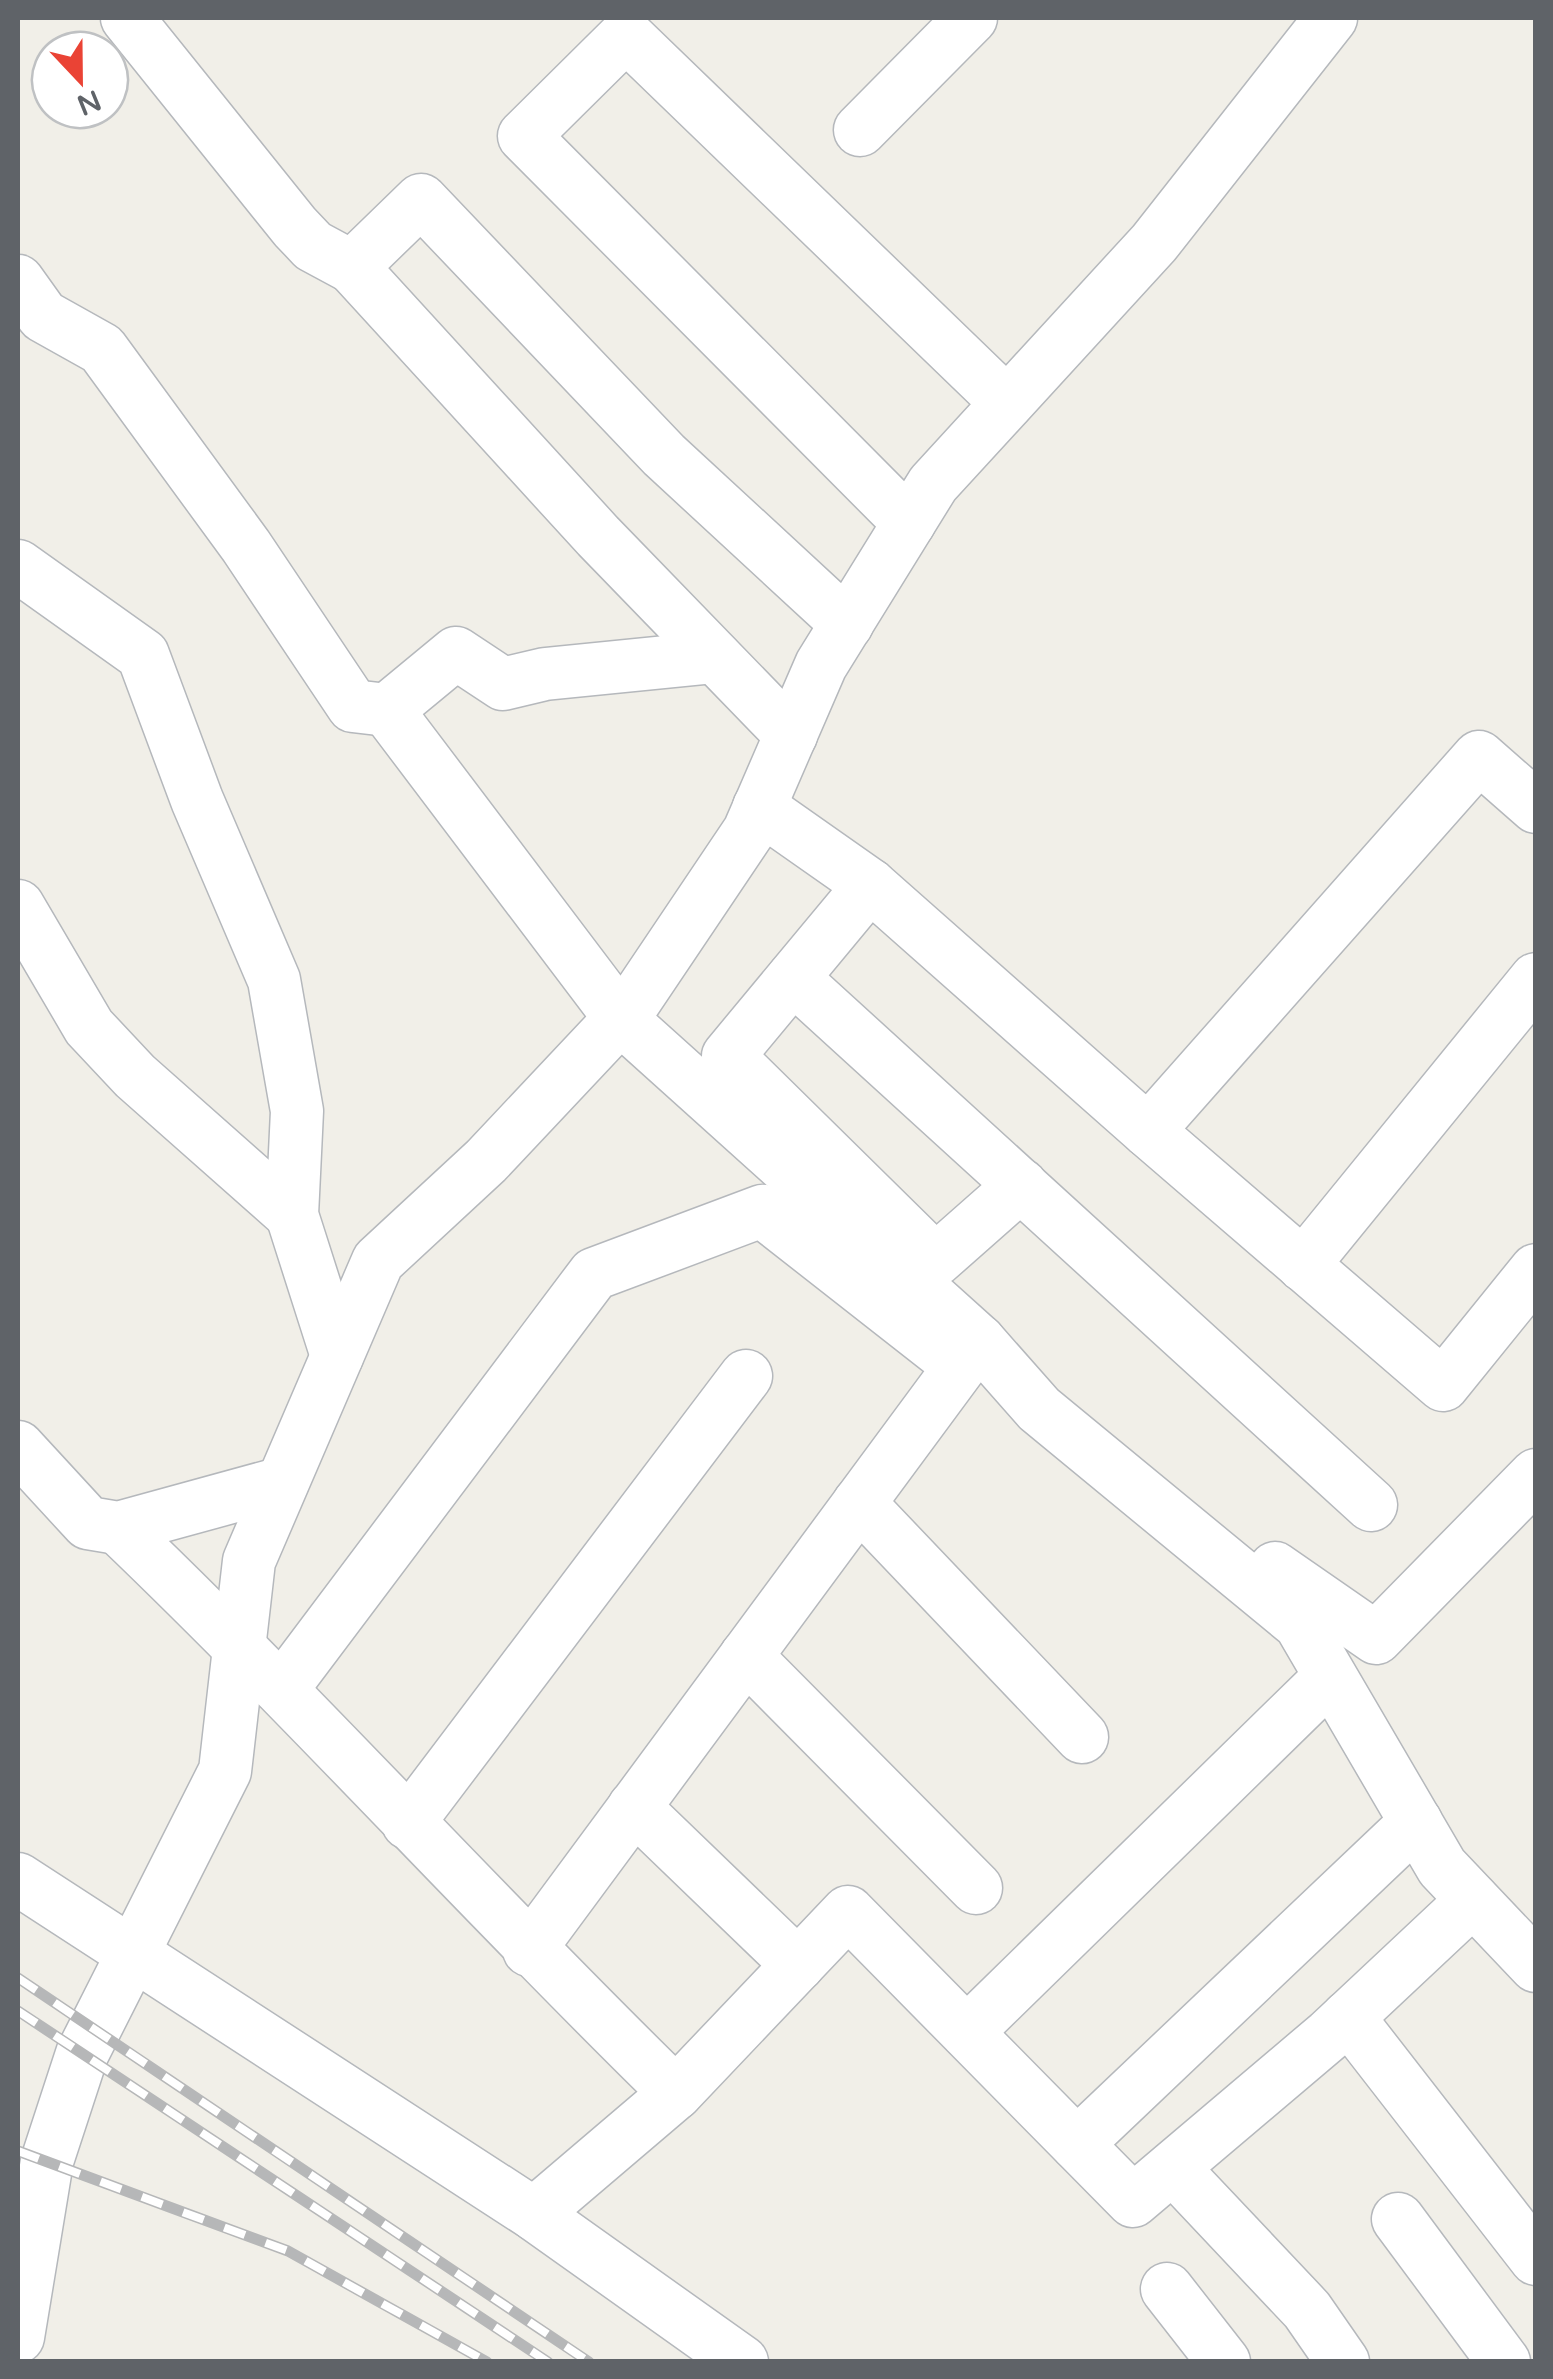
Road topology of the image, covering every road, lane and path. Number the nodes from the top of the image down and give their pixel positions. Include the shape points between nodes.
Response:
1 (127, 18) edge
2 (971, 18) edge
3 (1314, 26) edge
4 (860, 130) dead end
5 (352, 267) junction
6 (18, 281) edge
7 (1008, 403) junction
8 (910, 523) junction
9 (18, 566) edge
10 (847, 624) junction
11 (715, 657) junction
12 (388, 710) junction
13 (791, 735) junction
14 (760, 806) junction
15 (1536, 806) edge
16 (870, 886) junction
17 (18, 906) edge
18 (793, 978) junction
19 (1536, 979) edge
20 (620, 1018) junction
21 (1148, 1131) junction
22 (1021, 1185) junction
23 (292, 1215) junction
24 (936, 1260) junction
25 (1303, 1265) junction
26 (1536, 1270) edge
27 (969, 1353) junction
28 (337, 1356) junction
29 (746, 1376) dead end
30 (18, 1447) edge
31 (1536, 1475) edge
32 (282, 1483) junction
33 (859, 1503) junction
34 (1371, 1505) dead end
35 (118, 1528) junction
36 (239, 1644) junction
37 (746, 1656) junction
38 (1330, 1677) junction
39 (282, 1689) junction
40 (1082, 1738) dead end
41 (634, 1808) junction
42 (1416, 1822) junction
43 (408, 1823) junction
44 (18, 1879) edge
45 (976, 1888) dead end
46 (1473, 1900) junction
47 (132, 1950) junction
48 (529, 1950) junction
49 (798, 1965) junction
50 (1536, 1966) edge
51 (1348, 2016) junction
52 (967, 2032) junction
53 (676, 2093) junction
54 (1077, 2144) junction
55 (1173, 2168) junction
56 (534, 2214) junction
57 (1398, 2219) dead end
58 (1536, 2259) edge
59 (1167, 2289) dead end
60 (18, 2336) edge
61 (742, 2362) edge
62 (1224, 2362) edge
63 (1344, 2362) edge
64 (1504, 2362) edge

1 - 5 street via 295,227 313,246
2 - 4 street
3 - 7 street via 1154,243
5 - 10 street via 421,200 664,456
5 - 11 street
6 - 12 street via 43,316 102,350 353,706
7 - 8 street via 933,484
7 - 8 street via 626,34 524,136
8 - 10 street
9 - 23 street via 143,656 274,980 297,1112
10 - 13 street
11 - 12 street via 503,684 456,653
11 - 13 street
12 - 20 street
13 - 14 street
14 - 16 street
14 - 20 street
15 - 21 street via 1479,757
16 - 18 street
16 - 21 street
17 - 23 street via 89,1027
18 - 22 street
18 - 24 street via 728,1056
19 - 25 street
20 - 27 street
20 - 28 street via 486,1161 378,1262
21 - 25 street
22 - 24 street
22 - 34 street
23 - 28 street
24 - 31 street via 1244,1546 1376,1638
25 - 26 street via 1443,1385
27 - 33 street
27 - 38 street via 1300,1624
27 - 39 street via 762,1210 594,1274
28 - 32 street
29 - 43 street
30 - 35 street via 88,1523
32 - 35 street
32 - 36 street via 249,1561
33 - 37 street
33 - 40 street
35 - 36 street
36 - 39 street
36 - 47 street via 224,1771
37 - 41 street
37 - 45 street
38 - 42 street
38 - 52 street
39 - 43 street
41 - 48 street
41 - 49 street
42 - 46 street via 1442,1867
42 - 54 street
43 - 48 street
44 - 47 street
46 - 50 street
46 - 51 street
47 - 56 street
47 - 60 street via 82,2054 46,2160
48 - 53 street
49 - 52 street via 848,1912
49 - 53 street
51 - 55 street
51 - 58 street
52 - 54 street
53 - 56 street
54 - 55 street via 1133,2202
55 - 63 street via 1306,2310
56 - 61 street
57 - 64 street
59 - 62 street

